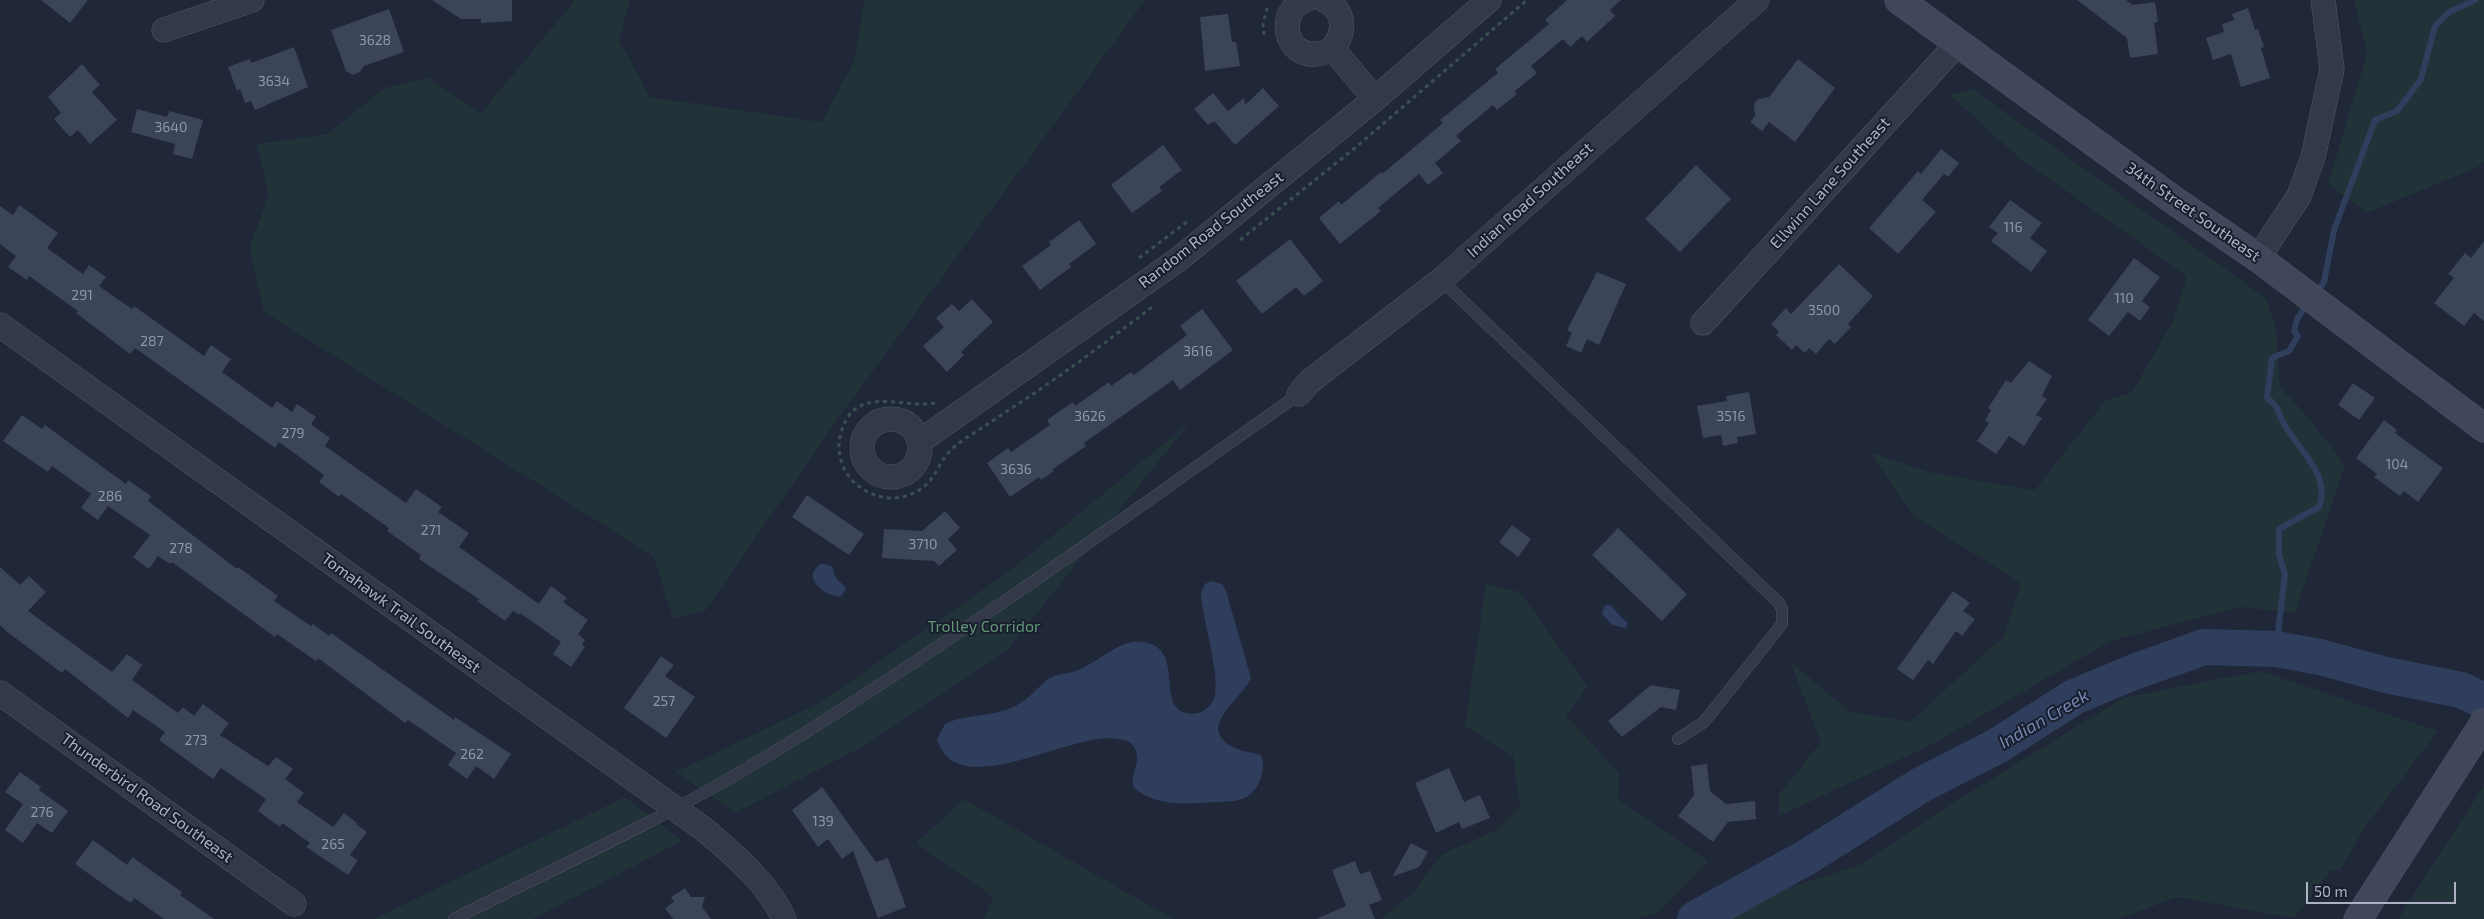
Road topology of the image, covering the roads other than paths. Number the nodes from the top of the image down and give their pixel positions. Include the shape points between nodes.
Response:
1 (252, 0) edge
2 (1306, 0) edge
3 (1324, 0) edge
4 (1489, 0) edge
5 (1757, 0) edge
6 (1899, 0) edge
7 (2323, 0) edge
8 (164, 30) dead end
9 (1958, 44) junction
10 (1332, 48) junction
11 (1375, 100) junction
12 (2258, 258) junction
13 (1441, 280) junction
14 (1703, 323) dead end
15 (0, 325) edge
16 (1299, 394) joint
17 (2484, 428) edge
18 (919, 442) dead end
19 (0, 693) edge
20 (2484, 723) edge
21 (1678, 740) dead end
22 (674, 808) junction
23 (294, 904) dead end
24 (454, 919) edge
25 (784, 919) edge
26 (2358, 919) edge

1 - 8 street
2 - 10 street via 1289,14 1286,23 1291,42 1306,53 1315,54
3 - 10 street via 1335,7 1342,24 1342,33
4 - 11 street, Random Road Southeast
5 - 13 street, Indian Road Southeast
6 - 9 street, 34th Street Southeast
7 - 12 street via 2332,69 2315,149 2299,196
9 - 12 street, 34th Street Southeast
9 - 14 street, Ellwinn Lane Southeast
10 - 11 street
11 - 18 street, Random Road Southeast via 1179,259
12 - 17 street, 34th Street Southeast
13 - 16 street, Indian Road Southeast via 1309,382
13 - 21 lane via 1779,603 1782,624 1704,722
15 - 22 street, Tomahawk Trail Southeast
16 - 22 lane via 1011,599 772,753
19 - 23 street, Thunderbird Road Southeast
20 - 26 street
22 - 24 lane
22 - 25 street, Tomahawk Trail Southeast via 745,865 777,904

